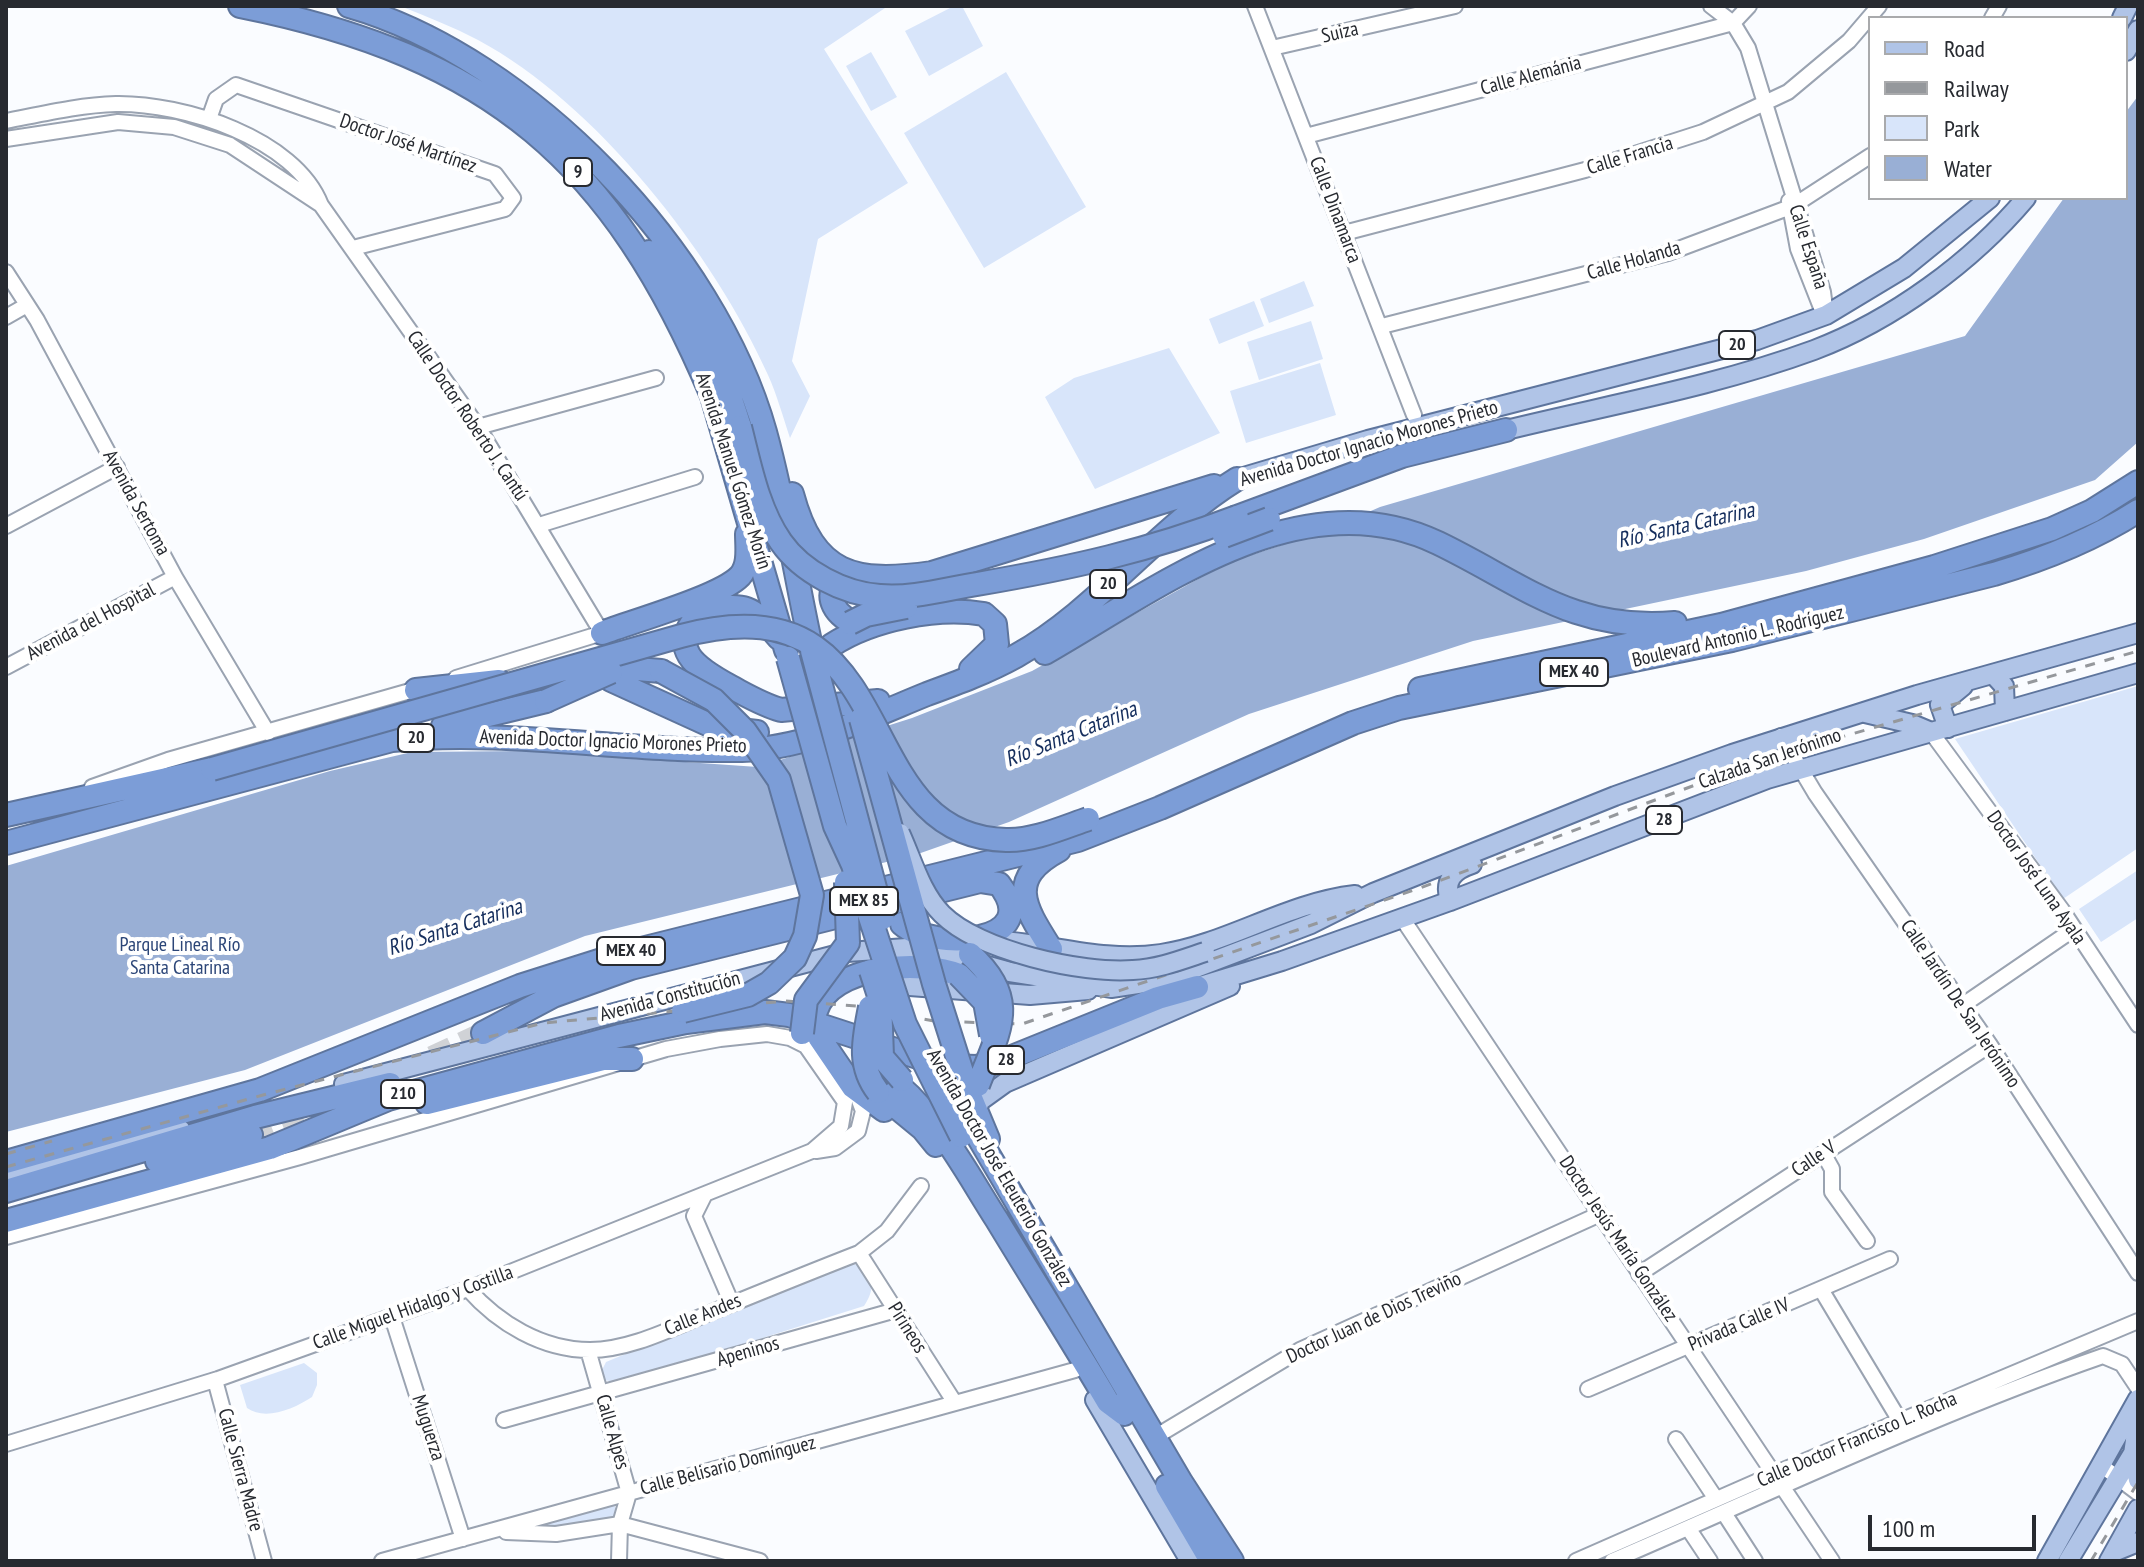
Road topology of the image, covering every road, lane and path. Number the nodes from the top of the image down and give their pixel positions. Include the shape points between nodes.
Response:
1 (240, 6) edge
2 (349, 6) edge
3 (1255, 6) edge
4 (1455, 6) edge
5 (1711, 6) edge
6 (1749, 6) edge
7 (1868, 17) edge
8 (1733, 23) junction
9 (2138, 30) edge
10 (1272, 48) junction
11 (2128, 48) edge
12 (1766, 102) junction
13 (209, 119) junction
14 (6, 121) edge
15 (1306, 136) junction
16 (6, 139) edge
17 (1868, 157) edge
18 (1988, 200) edge
19 (2024, 200) edge
20 (1791, 202) junction
21 (321, 205) junction
22 (617, 220) junction
23 (1344, 233) junction
24 (353, 248) junction
25 (6, 272) edge
26 (27, 305) junction
27 (1826, 315) junction
28 (6, 317) edge
29 (1382, 326) junction
30 (1853, 331) junction
31 (1817, 349) junction
32 (656, 378) dead end
33 (1414, 415) dead end
34 (478, 427) junction
35 (1506, 430) junction
36 (765, 431) junction
37 (117, 467) junction
38 (695, 477) dead end
39 (1237, 479) junction
40 (2138, 482) edge
41 (2138, 511) edge
42 (746, 512) junction
43 (539, 525) junction
44 (6, 526) edge
45 (843, 572) junction
46 (175, 577) junction
47 (1802, 601) junction
48 (703, 610) junction
49 (851, 622) junction
50 (602, 633) junction
51 (2138, 633) edge
52 (822, 648) junction
53 (549, 650) junction
54 (786, 650) junction
55 (6, 667) edge
56 (658, 670) junction
57 (2138, 673) edge
58 (1993, 674) junction
59 (611, 676) junction
60 (528, 678) dead end
61 (1972, 680) junction
62 (851, 681) junction
63 (416, 690) junction
64 (928, 694) junction
65 (2005, 711) junction
66 (1861, 713) junction
67 (1940, 730) junction
68 (268, 733) junction
69 (822, 733) junction
70 (1781, 736) junction
71 (392, 740) junction
72 (1800, 768) junction
73 (212, 769) junction
74 (880, 787) junction
75 (36, 809) junction
76 (6, 815) edge
77 (1566, 817) junction
78 (835, 826) junction
79 (1083, 829) junction
80 (14, 841) edge
81 (869, 860) junction
82 (846, 882) junction
83 (1373, 893) junction
84 (1450, 901) junction
85 (1333, 911) junction
86 (1402, 918) junction
87 (2074, 929) junction
88 (688, 937) junction
89 (747, 942) junction
90 (973, 947) junction
91 (1051, 949) junction
92 (922, 965) junction
93 (631, 968) junction
94 (1262, 968) junction
95 (759, 973) junction
96 (874, 983) junction
97 (1197, 987) junction
98 (1111, 988) junction
99 (829, 990) junction
100 (1963, 1005) junction
101 (2138, 1025) edge
102 (811, 1029) junction
103 (483, 1033) tunnel mouth
104 (1990, 1045) junction
105 (991, 1052) junction
106 (632, 1059) junction
107 (853, 1087) junction
108 (971, 1110) junction
109 (328, 1124) junction
110 (251, 1135) tunnel mouth
111 (812, 1151) junction
112 (1823, 1153) junction
113 (941, 1156) junction
114 (6, 1162) edge
115 (6, 1177) edge
116 (921, 1186) dead end
117 (6, 1191) edge
118 (705, 1194) junction
119 (6, 1204) edge
120 (1600, 1214) junction
121 (6, 1221) edge
122 (6, 1237) edge
123 (1867, 1241) dead end
124 (1012, 1244) junction
125 (859, 1253) junction
126 (1890, 1259) dead end
127 (2138, 1273) edge
128 (1639, 1274) junction
129 (468, 1289) junction
130 (1822, 1291) junction
131 (732, 1304) junction
132 (896, 1310) junction
133 (392, 1317) junction
134 (2138, 1321) edge
135 (2097, 1341) junction
136 (1690, 1345) junction
137 (588, 1350) junction
138 (2103, 1356) junction
139 (1075, 1370) junction
140 (2036, 1372) junction
141 (215, 1380) junction
142 (2138, 1388) edge
143 (1588, 1389) dead end
144 (601, 1393) junction
145 (2138, 1399) edge
146 (1095, 1400) junction
147 (955, 1403) junction
148 (1938, 1413) junction
149 (1124, 1414) junction
150 (504, 1420) dead end
151 (2138, 1420) edge
152 (1900, 1421) junction
153 (1155, 1437) junction
154 (1676, 1439) dead end
155 (6, 1444) edge
156 (2113, 1447) junction
157 (2136, 1452) edge
158 (2102, 1466) junction
159 (1774, 1474) junction
160 (2129, 1478) edge
161 (1783, 1487) junction
162 (629, 1493) junction
163 (2138, 1493) edge
164 (1716, 1499) junction
165 (2138, 1509) edge
166 (1724, 1513) junction
167 (620, 1524) junction
168 (1688, 1528) junction
169 (494, 1532) junction
170 (463, 1539) junction
171 (2138, 1542) edge
172 (2112, 1556) edge
173 (264, 1561) edge
174 (382, 1561) edge
175 (619, 1561) edge
176 (760, 1561) edge
177 (1190, 1561) edge
178 (1211, 1561) edge
179 (1232, 1561) edge
180 (1576, 1561) edge
181 (1612, 1561) edge
182 (1710, 1561) edge
183 (1755, 1561) edge
184 (1832, 1561) edge
185 (2047, 1561) edge
186 (2068, 1561) edge

1 - 22 highway, Avenida Manuel Gómez Morín / 9 via 359,35 459,80 554,148
2 - 36 highway, Avenida Manuel Gómez Morín / 9 via 420,35 474,65 536,109 594,161 697,283 735,355
3 - 10 street, Calle Dinamarca
4 - 10 street, Suiza
5 - 8 street, Calle España
6 - 8 street
7 - 12 street, Calle Francia via 1818,69
8 - 12 street, Calle España via 1748,48
8 - 15 street, Calle Alemánia
9 - 11 main road
10 - 15 street, Calle Dinamarca
12 - 20 street, Calle España
12 - 23 street, Calle Francia via 1654,150
13 - 14 street, Calle Doctor Roberto J. Cantú via 117,104
13 - 21 street, Calle Doctor Roberto J. Cantú via 295,166 313,184
13 - 24 street, Doctor José Martínez via 216,99 236,85 495,174 513,198 505,209
15 - 23 street, Calle Dinamarca
16 - 21 street, Calle Doctor Roberto J. Cantú via 118,122 174,127 230,145
17 - 20 street, Calle Holanda
18 - 27 main road, Avenida Doctor Ignacio Morones Prieto / 20 via 1904,268
19 - 30 main road, Avenida Doctor Ignacio Morones Prieto / 20 via 1985,242
20 - 27 street, Calle España
20 - 29 street, Calle Holanda via 1621,267
21 - 24 street, Calle Doctor Roberto J. Cantú
22 - 35 highway, bridge via 668,271 709,336 767,518 782,544 815,574 880,597 927,593 1136,553 1402,456
22 - 42 highway, Avenida Manuel Gómez Morín / 9 via 696,357
23 - 29 street, Calle Dinamarca
24 - 34 street, Calle Doctor Roberto J. Cantú
25 - 26 street, Avenida Sertoma
26 - 28 street
26 - 37 street, Avenida Sertoma
27 - 30 main road
27 - 31 main road
27 - 39 main road, Avenida Doctor Ignacio Morones Prieto / 20 via 1757,340
29 - 33 street, Calle Dinamarca
30 - 31 main road, Avenida Doctor Ignacio Morones Prieto / 20
31 - 35 main road, Avenida Doctor Ignacio Morones Prieto / 20
32 - 34 street
34 - 43 street, Calle Doctor Roberto J. Cantú
35 - 49 highway, bridge via 1478,445 1388,473 1138,567 1088,580 885,610
36 - 45 highway via 812,545
36 - 52 highway, Avenida Manuel Gómez Morín / 9
37 - 44 street
37 - 46 street, Avenida Sertoma
38 - 43 street
39 - 45 highway via 932,573 898,578
39 - 64 highway, Avenida Doctor Ignacio Morones Prieto / 20 via 1194,507 1057,629 1016,656
40 - 47 highway, Boulevard Antonio L. Rodríguez / MEX 40 via 2092,511 2024,541
41 - 79 highway, Boulevard Antonio L. Rodríguez / MEX 40 via 2060,551 1994,574 1732,640 1399,708 1160,808
42 - 50 highway via 747,556 739,576
42 - 54 highway, Avenida Manuel Gómez Morín / 9
43 - 50 street, Calle Doctor Roberto J. Cantú
45 - 49 highway via 829,597
46 - 55 street, Avenida del Hospital
46 - 68 street, Avenida Sertoma
47 - 64 highway via 1654,625 1624,624 1529,595 1436,542 1403,530 1335,523 1245,544 1005,673 951,693
47 - 79 highway, Boulevard Antonio L. Rodríguez / MEX 40 via 1721,625 1484,673 1357,706
48 - 50 highway via 633,634
48 - 54 highway via 747,607 758,612
48 - 64 highway via 686,630 688,655 707,674 766,706 781,710
49 - 52 highway
49 - 64 highway via 977,613 995,624 999,634 991,654
50 - 53 street
51 - 58 main road, Calzada San Jerónimo / 28
52 - 81 highway, Avenida Doctor José Eleuterio González / MEX 85, bridge via 827,703
53 - 56 street via 609,651
53 - 63 street
54 - 78 highway, Avenida Doctor José Eleuterio González / MEX 85, bridge
56 - 59 highway via 625,668
56 - 117 highway, bridge via 714,700 745,731 779,780 812,895 795,958 769,983 748,995 255,1117
57 - 65 main road, Calzada San Jerónimo / 28
58 - 61 main road, Calzada San Jerónimo / 28
58 - 65 main road via 2004,686
59 - 69 highway, 20 via 714,727
59 - 71 highway, bridge via 546,701
60 - 63 highway, 20
61 - 66 main road, Calzada San Jerónimo / 28
61 - 67 main road via 1940,705
62 - 73 highway, MEX 40, bridge via 825,652 801,638 757,625 715,626
62 - 74 highway, bridge
62 - 79 highway, MEX 40, bridge via 909,788 930,810 963,831 1003,840
63 - 68 street, 20
64 - 69 highway, Avenida Doctor Ignacio Morones Prieto / 20
65 - 67 main road, Calzada San Jerónimo / 28
66 - 67 main road
66 - 70 main road, Calzada San Jerónimo / 28
67 - 72 main road, Calzada San Jerónimo / 28
67 - 87 street, Doctor José Luna Ayala
68 - 75 street, 20 via 136,770
69 - 71 highway, Avenida Doctor Ignacio Morones Prieto / 20 via 744,750 507,737
70 - 72 street, Calle Jardín De San Jerónimo
70 - 77 main road, Calzada San Jerónimo / 28
71 - 80 highway, Avenida Doctor Ignacio Morones Prieto / 20
72 - 84 main road, Calzada San Jerónimo / 28
72 - 100 street, Calle Jardín De San Jerónimo
73 - 75 highway
73 - 80 highway, Avenida Doctor Ignacio Morones Prieto / MEX 40
74 - 85 main road, bridge via 941,914 970,936 1050,961 1115,971 1155,968 1310,914
74 - 108 highway, bridge
75 - 76 highway
77 - 83 main road, Calzada San Jerónimo / 28
77 - 84 main road via 1550,834 1456,870 1448,882
78 - 82 highway, bridge
78 - 108 highway, Avenida Doctor José Eleuterio González / MEX 85, bridge via 905,1024
79 - 88 highway, Boulevard Antonio L. Rodríguez / MEX 40 via 1015,854
79 - 91 highway via 1038,861 1026,880 1028,914
81 - 90 highway, bridge via 902,924 915,935
81 - 108 highway, Avenida Doctor José Eleuterio González / MEX 85, bridge via 915,1014 948,1087
82 - 96 highway, bridge
82 - 102 highway, bridge via 848,943 806,1000
83 - 85 main road, Calzada San Jerónimo / 28
83 - 91 main road via 1325,899 1165,953 1090,956
84 - 86 main road, Calzada San Jerónimo / 28
85 - 98 main road, Avenida Constitución via 1191,971
86 - 94 main road, Calzada San Jerónimo / 28
86 - 120 street, Doctor Jesús María González
87 - 100 street
87 - 101 street, Doctor José Luna Ayala
88 - 89 highway
88 - 93 highway
88 - 114 highway, MEX 40 via 520,986 260,1090
89 - 90 highway, Avenida Constitución / MEX 40 via 980,881 999,884 1011,899 1012,913 1005,927
89 - 93 highway, Avenida Constitución / MEX 40
90 - 91 main road
90 - 105 highway, bridge via 1002,996
92 - 95 main road
92 - 99 highway via 840,979
92 - 105 highway, bridge via 959,975 985,1002
93 - 103 highway, Avenida Constitución / MEX 40 via 553,996
94 - 97 main road, Calzada San Jerónimo / 28
94 - 108 main road via 1227,988 1015,1077
95 - 98 main road, Avenida Constitución via 847,952 907,948
95 - 115 main road, Avenida Constitución
96 - 97 highway, bridge via 880,999 882,1057 902,1080 939,1085 992,1077
96 - 113 highway, bridge via 863,1054 867,1074 878,1092 923,1129
97 - 102 highway, 28 via 977,1067 945,1066
98 - 99 main road via 1030,995 853,983
99 - 102 highway
100 - 104 street, Calle Jardín De San Jerónimo
102 - 106 street via 790,1038 767,1034 720,1039
102 - 107 highway
102 - 109 highway, 210 via 765,1012 656,1027 388,1099
102 - 111 street via 846,1108 841,1126
102 - 124 highway via 914,1097
104 - 112 street, Calle V
104 - 127 street, Calle Jardín De San Jerónimo
105 - 108 highway, bridge
106 - 109 highway via 603,1059
106 - 122 street
107 - 111 street, Calle Miguel Hidalgo y Costilla via 862,1104 858,1131 835,1148
107 - 113 highway
108 - 149 highway, Avenida Doctor José Eleuterio González / MEX 85
108 - 153 highway, Avenida Doctor José Eleuterio González / MEX 85 via 992,1160
109 - 121 highway, 210 via 270,1148
110 - 119 highway
111 - 118 street, Calle Miguel Hidalgo y Costilla
112 - 123 street via 1833,1174 1832,1192
112 - 128 street, Calle V
113 - 139 highway
116 - 125 street, Calle Andes via 887,1231
118 - 129 street, Calle Miguel Hidalgo y Costilla
118 - 131 street via 694,1216
120 - 128 street, Doctor Jesús María González
120 - 153 street, Doctor Juan de Dios Treviño via 1300,1350
124 - 146 highway
124 - 149 highway via 1108,1402
125 - 131 street, Calle Andes
125 - 132 street, Pirineos
126 - 130 street, Privada Calle IV
128 - 136 street, Doctor Jesús María González
129 - 133 street, Calle Miguel Hidalgo y Costilla
129 - 137 street, Calle Andes via 516,1329
130 - 136 street, Privada Calle IV
130 - 152 street
131 - 137 street, Calle Andes via 653,1335
132 - 144 street, Apeninos
132 - 147 street, Pirineos
133 - 141 street, Calle Miguel Hidalgo y Costilla
133 - 170 street, Muguerza
134 - 135 street, Calle Doctor Francisco L. Rocha
135 - 138 street
135 - 140 street, Calle Doctor Francisco L. Rocha
136 - 143 street, Privada Calle IV
136 - 159 street, Doctor Jesús María González
137 - 144 street, Calle Alpes
138 - 140 street, Calle Doctor Francisco L. Rocha
138 - 142 street via 2122,1364
139 - 146 highway
139 - 147 street, Calle Belisario Domínguez
140 - 148 street, Calle Doctor Francisco L. Rocha
141 - 155 street, Calle Miguel Hidalgo y Costilla
141 - 173 street, Calle Sierra Madre
144 - 150 street, Apeninos
144 - 162 street, Calle Alpes
145 - 156 main road
146 - 177 main road
147 - 162 street, Calle Belisario Domínguez
148 - 152 street, Calle Doctor Francisco L. Rocha
148 - 161 street, Calle Doctor Francisco L. Rocha
149 - 178 highway, Avenida Doctor José Eleuterio González / MEX 85
151 - 157 main road
152 - 159 street, Calle Doctor Francisco L. Rocha
153 - 179 highway, Avenida Doctor José Eleuterio González / MEX 85
154 - 164 street
156 - 157 street
156 - 158 main road
157 - 160 main road
158 - 160 street
158 - 185 main road
159 - 161 street, Doctor Jesús María González
159 - 164 street, Calle Doctor Francisco L. Rocha
160 - 163 street
160 - 186 main road
161 - 166 street, Calle Doctor Francisco L. Rocha
161 - 184 street, Doctor Jesús María González
162 - 167 street, Calle Alpes
162 - 169 street, Calle Belisario Domínguez
164 - 180 street, Calle Doctor Francisco L. Rocha
165 - 172 main road
166 - 168 street, Calle Doctor Francisco L. Rocha
166 - 183 street
167 - 169 street via 556,1534
167 - 175 street, Calle Alpes
167 - 176 street
168 - 181 street, Calle Doctor Francisco L. Rocha
168 - 182 street
169 - 170 street, Calle Belisario Domínguez
170 - 174 street, Calle Belisario Domínguez
171 - 172 main road

